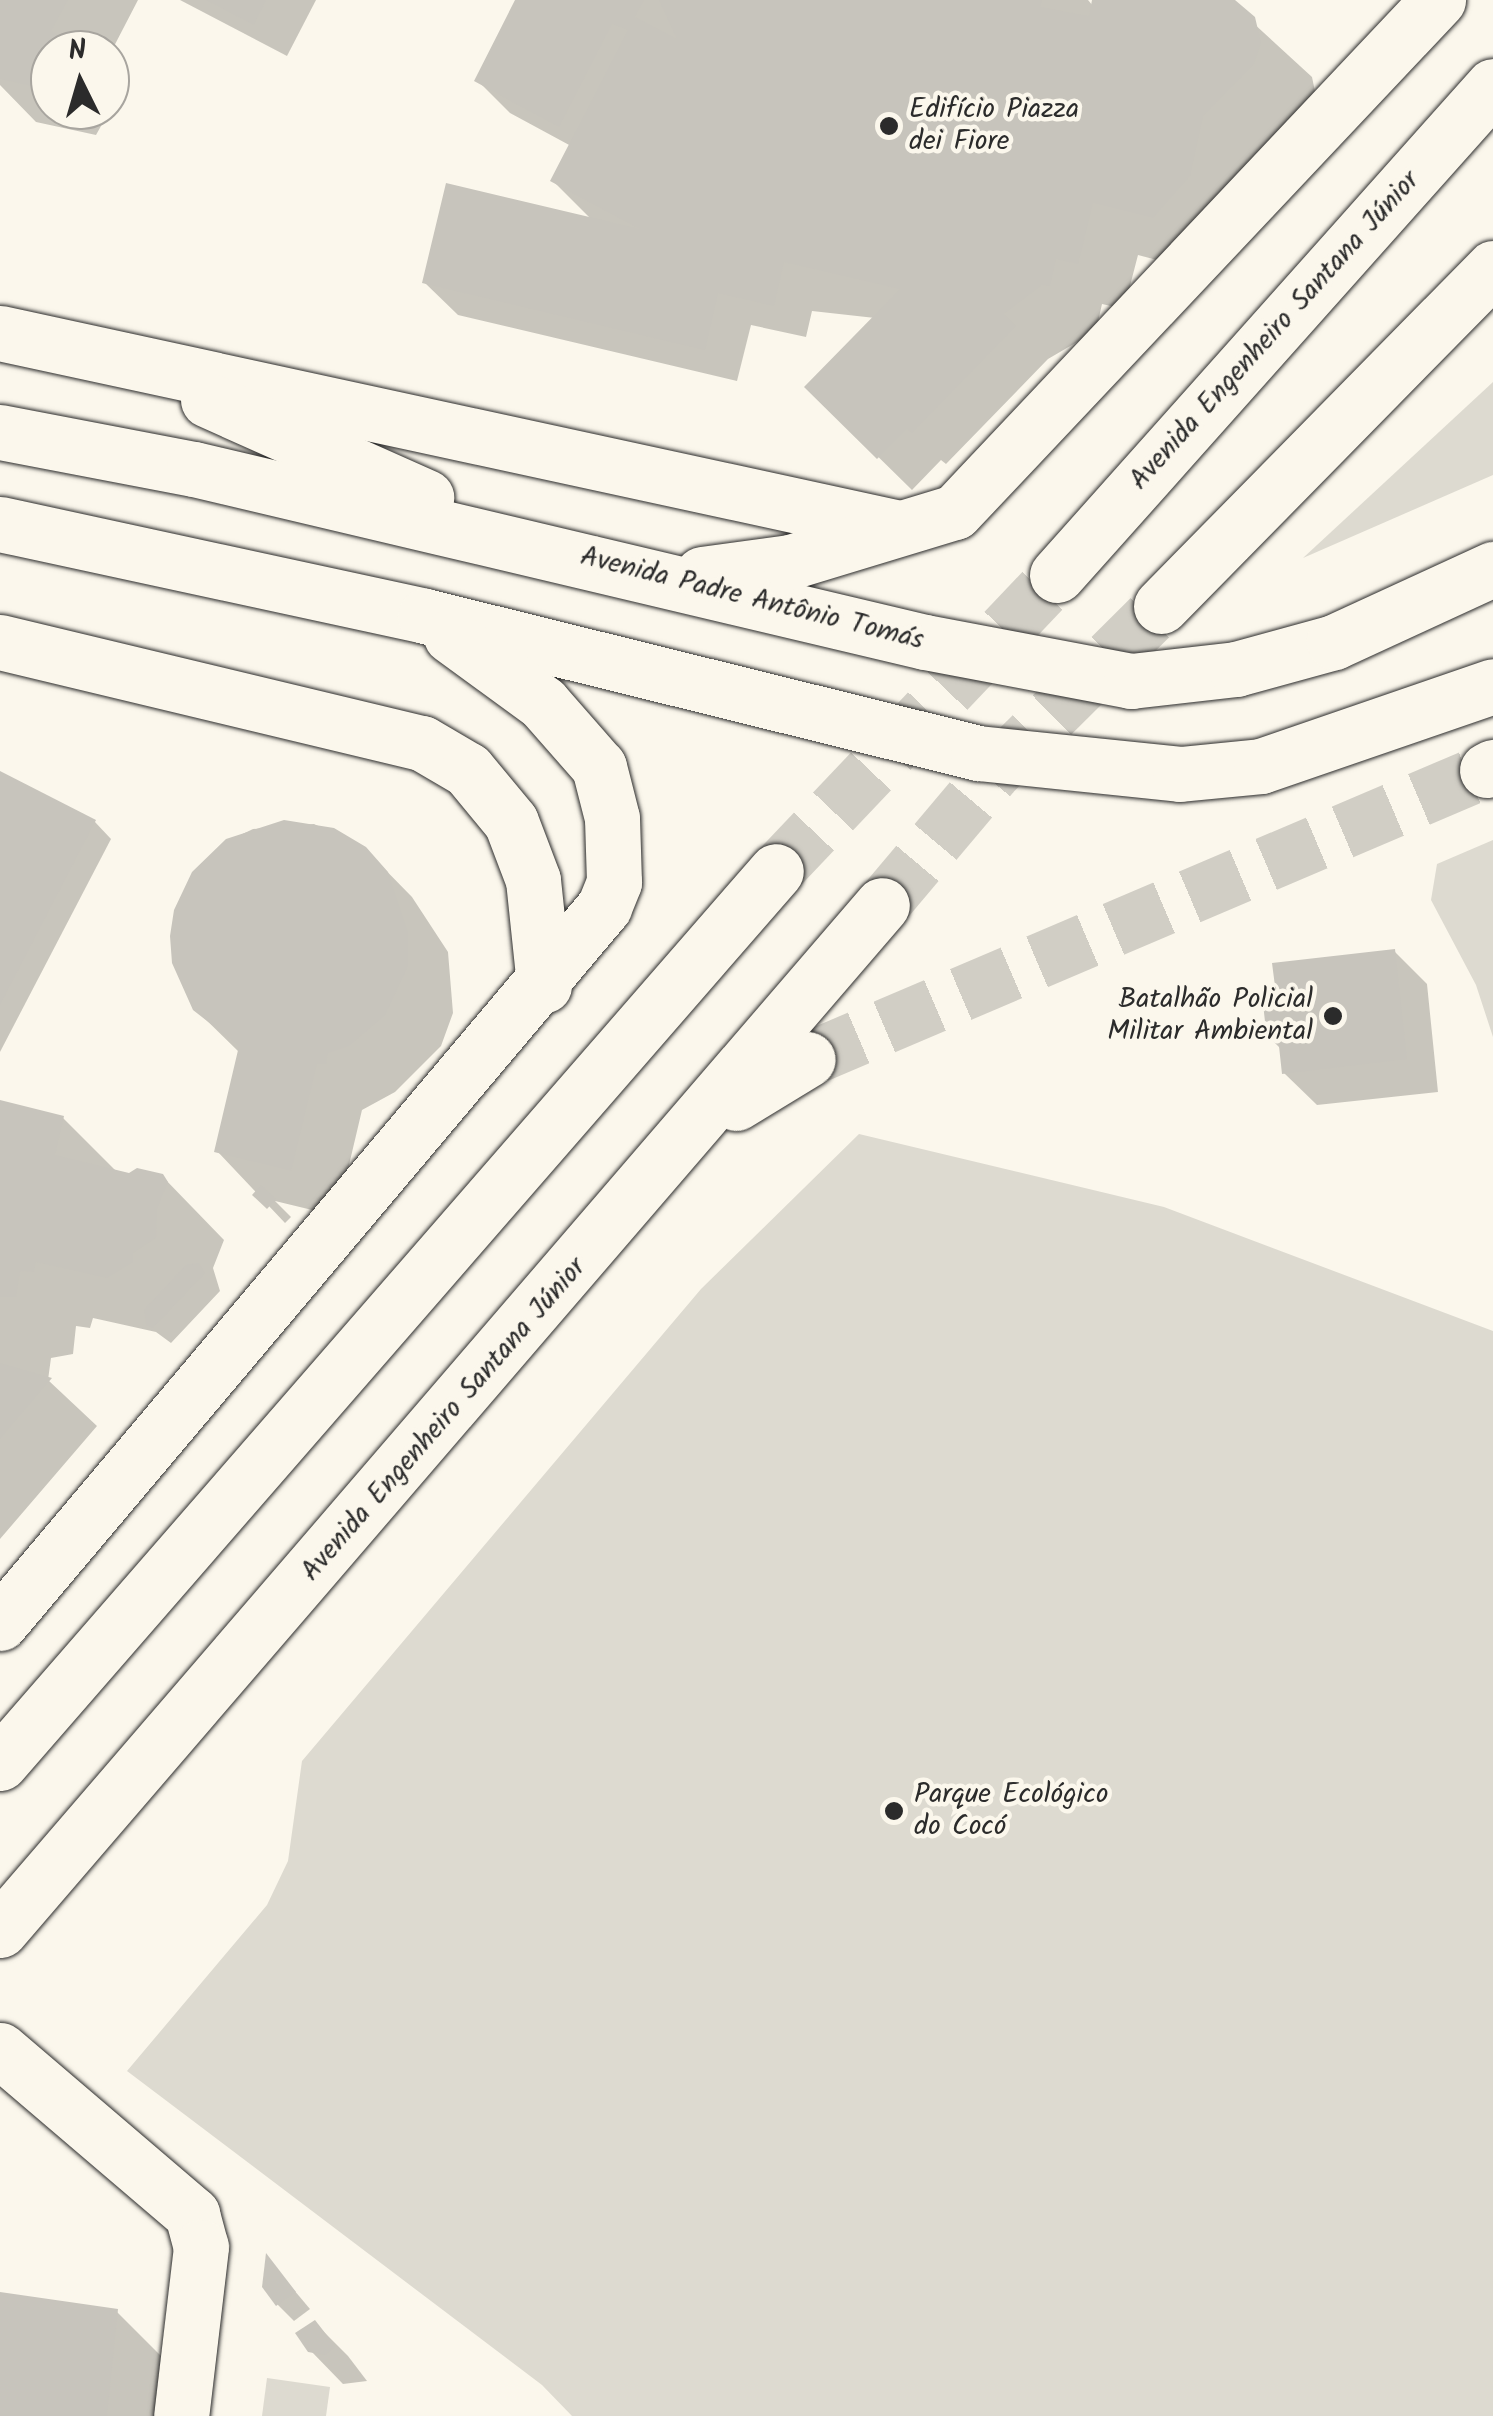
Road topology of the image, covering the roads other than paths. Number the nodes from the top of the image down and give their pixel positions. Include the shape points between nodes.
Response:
1 (1438, 0) edge
2 (1493, 86) edge
3 (1493, 268) edge
4 (0, 333) edge
5 (118, 360) junction
6 (0, 432) edge
7 (0, 524) edge
8 (895, 527) junction
9 (538, 548) junction
10 (1493, 569) edge
11 (1056, 575) tunnel mouth
12 (671, 578) junction
13 (1161, 606) tunnel mouth
14 (424, 616) junction
15 (0, 642) edge
16 (1493, 686) edge
17 (776, 872) tunnel mouth
18 (882, 905) tunnel mouth
19 (544, 985) junction
20 (808, 1059) tunnel mouth
21 (695, 1128) junction
22 (0, 1623) edge
23 (0, 1763) edge
24 (0, 1930) edge
25 (0, 2050) edge
26 (181, 2416) edge

1 - 8 main road via 985,486 955,512
2 - 11 main road, Avenida Engenheiro Santana Júnior
3 - 13 main road
4 - 5 main road
5 - 8 main road
5 - 9 main road
6 - 9 main road, Avenida Padre Antônio Tomás
7 - 14 main road
8 - 12 main road via 790,562
9 - 12 main road, Avenida Padre Antônio Tomás
10 - 12 main road, Avenida Padre Antônio Tomás via 1334,642 1236,668 1131,681 924,642
14 - 16 main road via 978,754 1180,774 1261,766 1333,746
14 - 19 main road via 543,703 599,767 612,818 614,882 604,907
15 - 19 main road via 422,743 468,770 511,822 533,880
17 - 23 main road
18 - 21 main road, Avenida Engenheiro Santana Júnior
19 - 22 main road
20 - 21 main road
21 - 24 main road, Avenida Engenheiro Santana Júnior
25 - 26 main road via 192,2214 201,2247

